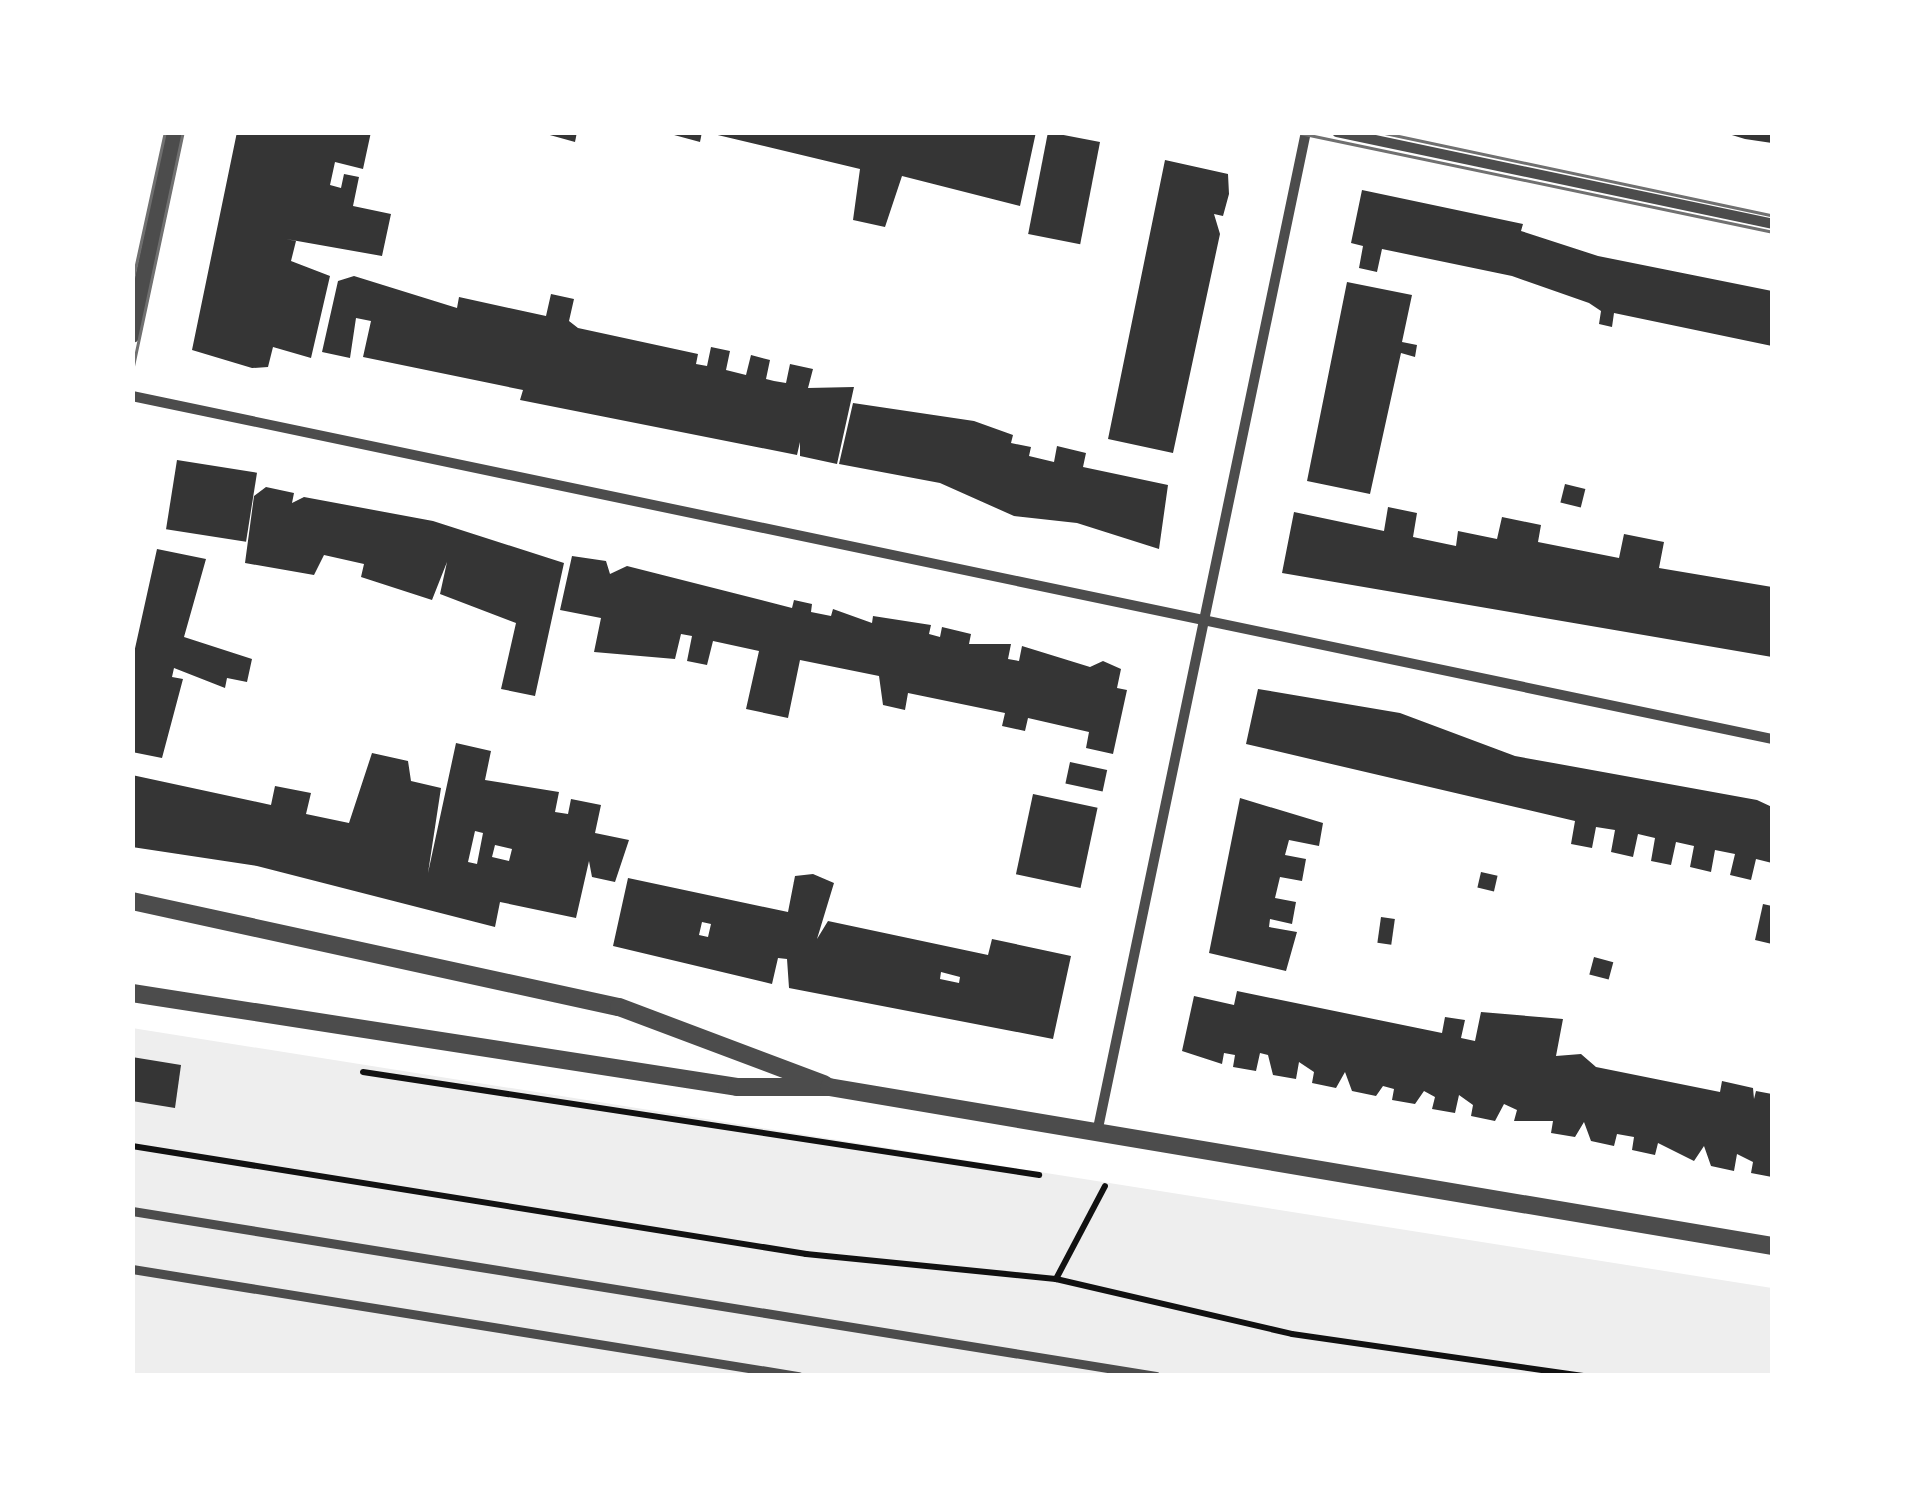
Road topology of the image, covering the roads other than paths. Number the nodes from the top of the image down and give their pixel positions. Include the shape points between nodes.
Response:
1 (174, 132) edge
2 (1306, 132) edge
3 (1337, 132) edge
4 (1772, 224) edge
5 (132, 334) edge
6 (132, 396) edge
7 (1204, 621) junction
8 (1772, 740) edge
9 (132, 901) edge
10 (132, 993) edge
11 (829, 1087) junction
12 (1097, 1133) junction
13 (132, 1212) edge
14 (1772, 1246) edge
15 (132, 1268) edge
16 (798, 1376) edge
17 (1156, 1376) edge

1 - 5 street
2 - 7 street
3 - 4 street
6 - 7 street
7 - 8 street
7 - 12 street
9 - 11 street via 619,1007 753,1050
10 - 11 street via 736,1087
11 - 12 street
12 - 14 street
13 - 17 street
15 - 16 street

